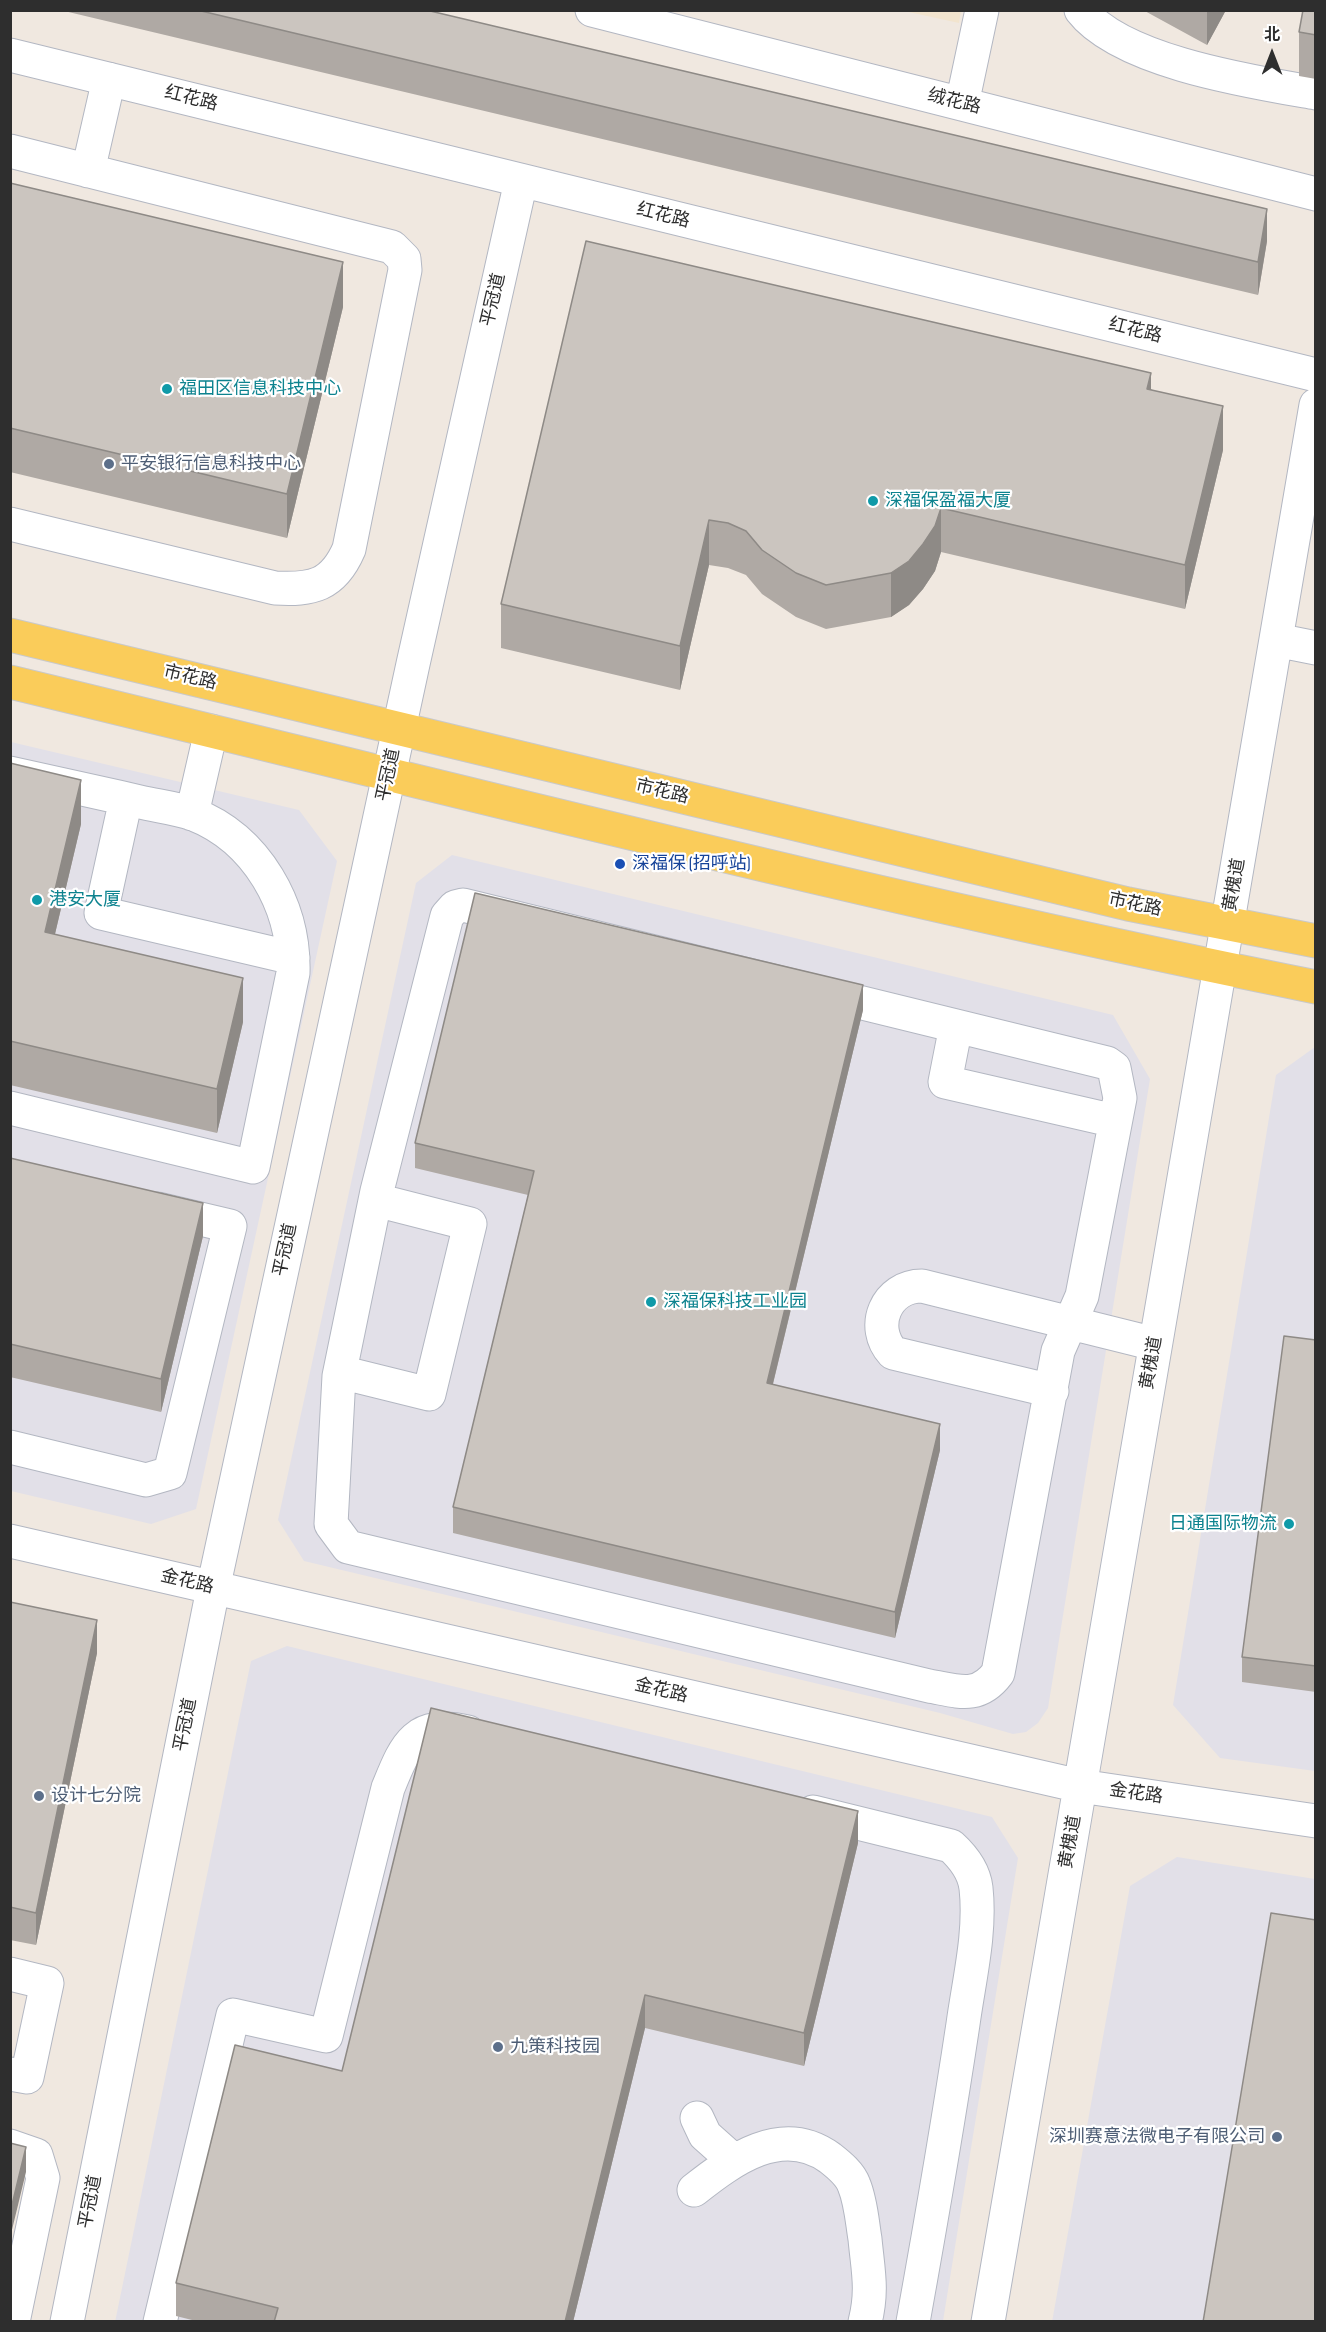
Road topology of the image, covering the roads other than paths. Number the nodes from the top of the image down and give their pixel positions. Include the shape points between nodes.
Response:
1 (592, 10) edge
2 (982, 10) edge
3 (1081, 10) edge
4 (10, 56) edge
5 (109, 79) junction
6 (1316, 93) edge
7 (962, 104) junction
8 (10, 151) edge
9 (88, 171) junction
10 (520, 181) junction
11 (1316, 194) edge
12 (1316, 375) edge
13 (1316, 405) edge
14 (10, 524) edge
15 (10, 635) edge
16 (1276, 640) junction
17 (1316, 648) edge
18 (10, 682) edge
19 (399, 729) junction
20 (211, 731) junction
21 (10, 773) edge
22 (389, 775) junction
23 (126, 799) junction
24 (192, 814) junction
25 (1228, 924) junction
26 (1316, 941) edge
27 (293, 958) junction
28 (1220, 968) junction
29 (1316, 987) edge
30 (956, 1026) junction
31 (10, 1108) edge
32 (1115, 1121) junction
33 (376, 1200) junction
34 (126, 1201) edge
35 (1072, 1322) junction
36 (1155, 1344) junction
37 (340, 1372) junction
38 (1052, 1391) junction
39 (11, 1451) edge
40 (10, 1541) edge
41 (213, 1588) junction
42 (493, 1738) edge
43 (1080, 1786) junction
44 (782, 1804) edge
45 (1316, 1821) edge
46 (10, 1974) edge
47 (10, 2074) edge
48 (697, 2118) dead end
49 (10, 2146) edge
50 (733, 2160) junction
51 (694, 2190) dead end
52 (13, 2322) edge
53 (67, 2322) edge
54 (160, 2322) edge
55 (865, 2322) edge
56 (913, 2322) edge
57 (988, 2322) edge

1 - 7 street, 绒花路
2 - 7 street
3 - 6 street via 1088,20 1111,35 1178,64
4 - 5 street, 红花路
5 - 9 street
5 - 10 street, 红花路
7 - 11 street, 绒花路
8 - 9 street
9 - 14 street via 392,247 399,252 404,260 403,287 349,549 342,564 321,584 301,590 275,588
10 - 12 street, 红花路
10 - 19 street, 平冠道
13 - 16 street, 黄槐道
15 - 19 main road, 市花路
16 - 17 street
16 - 25 street, 黄槐道
18 - 20 main road
19 - 22 street, 平冠道
19 - 25 main road, 市花路 via 1128,904
20 - 22 main road
20 - 24 street
21 - 23 street
22 - 28 main road via 1120,948
22 - 41 street, 平冠道
23 - 24 street
23 - 27 street via 101,913
24 - 27 street via 224,830 269,879 287,913
25 - 26 main road, 市花路
25 - 28 street, 黄槐道
27 - 31 street via 253,1167
28 - 29 main road
28 - 36 street, 黄槐道
30 - 32 street via 1107,1063 1114,1068 1120,1088
30 - 32 street via 945,1082
30 - 33 street via 474,907 455,907 447,916
32 - 35 street via 1082,1296
33 - 37 street
33 - 37 street via 470,1224 429,1394
34 - 39 street via 230,1226 170,1473 146,1480
35 - 36 street
35 - 38 street via 1058,1351
35 - 38 street via 922,1286 908,1286 898,1292 884,1314 885,1344 893,1353
36 - 43 street, 黄槐道
37 - 38 street via 331,1524 348,1547 918,1683 972,1692 984,1688 998,1673
40 - 41 street, 金花路
41 - 43 street, 金花路
41 - 53 street, 平冠道
42 - 54 street via 447,1727 426,1730 400,1757 388,1788 326,2036 233,2015
43 - 45 street, 金花路
43 - 57 street, 黄槐道
44 - 56 street via 951,1846 965,1860 976,1885 978,1919 971,1969 946,2142
46 - 47 street via 47,1983 27,2078
48 - 50 street via 705,2135
49 - 52 street via 36,2155 43,2178
50 - 51 street
50 - 55 street via 789,2142 822,2152 840,2165 854,2183 861,2209 872,2289

